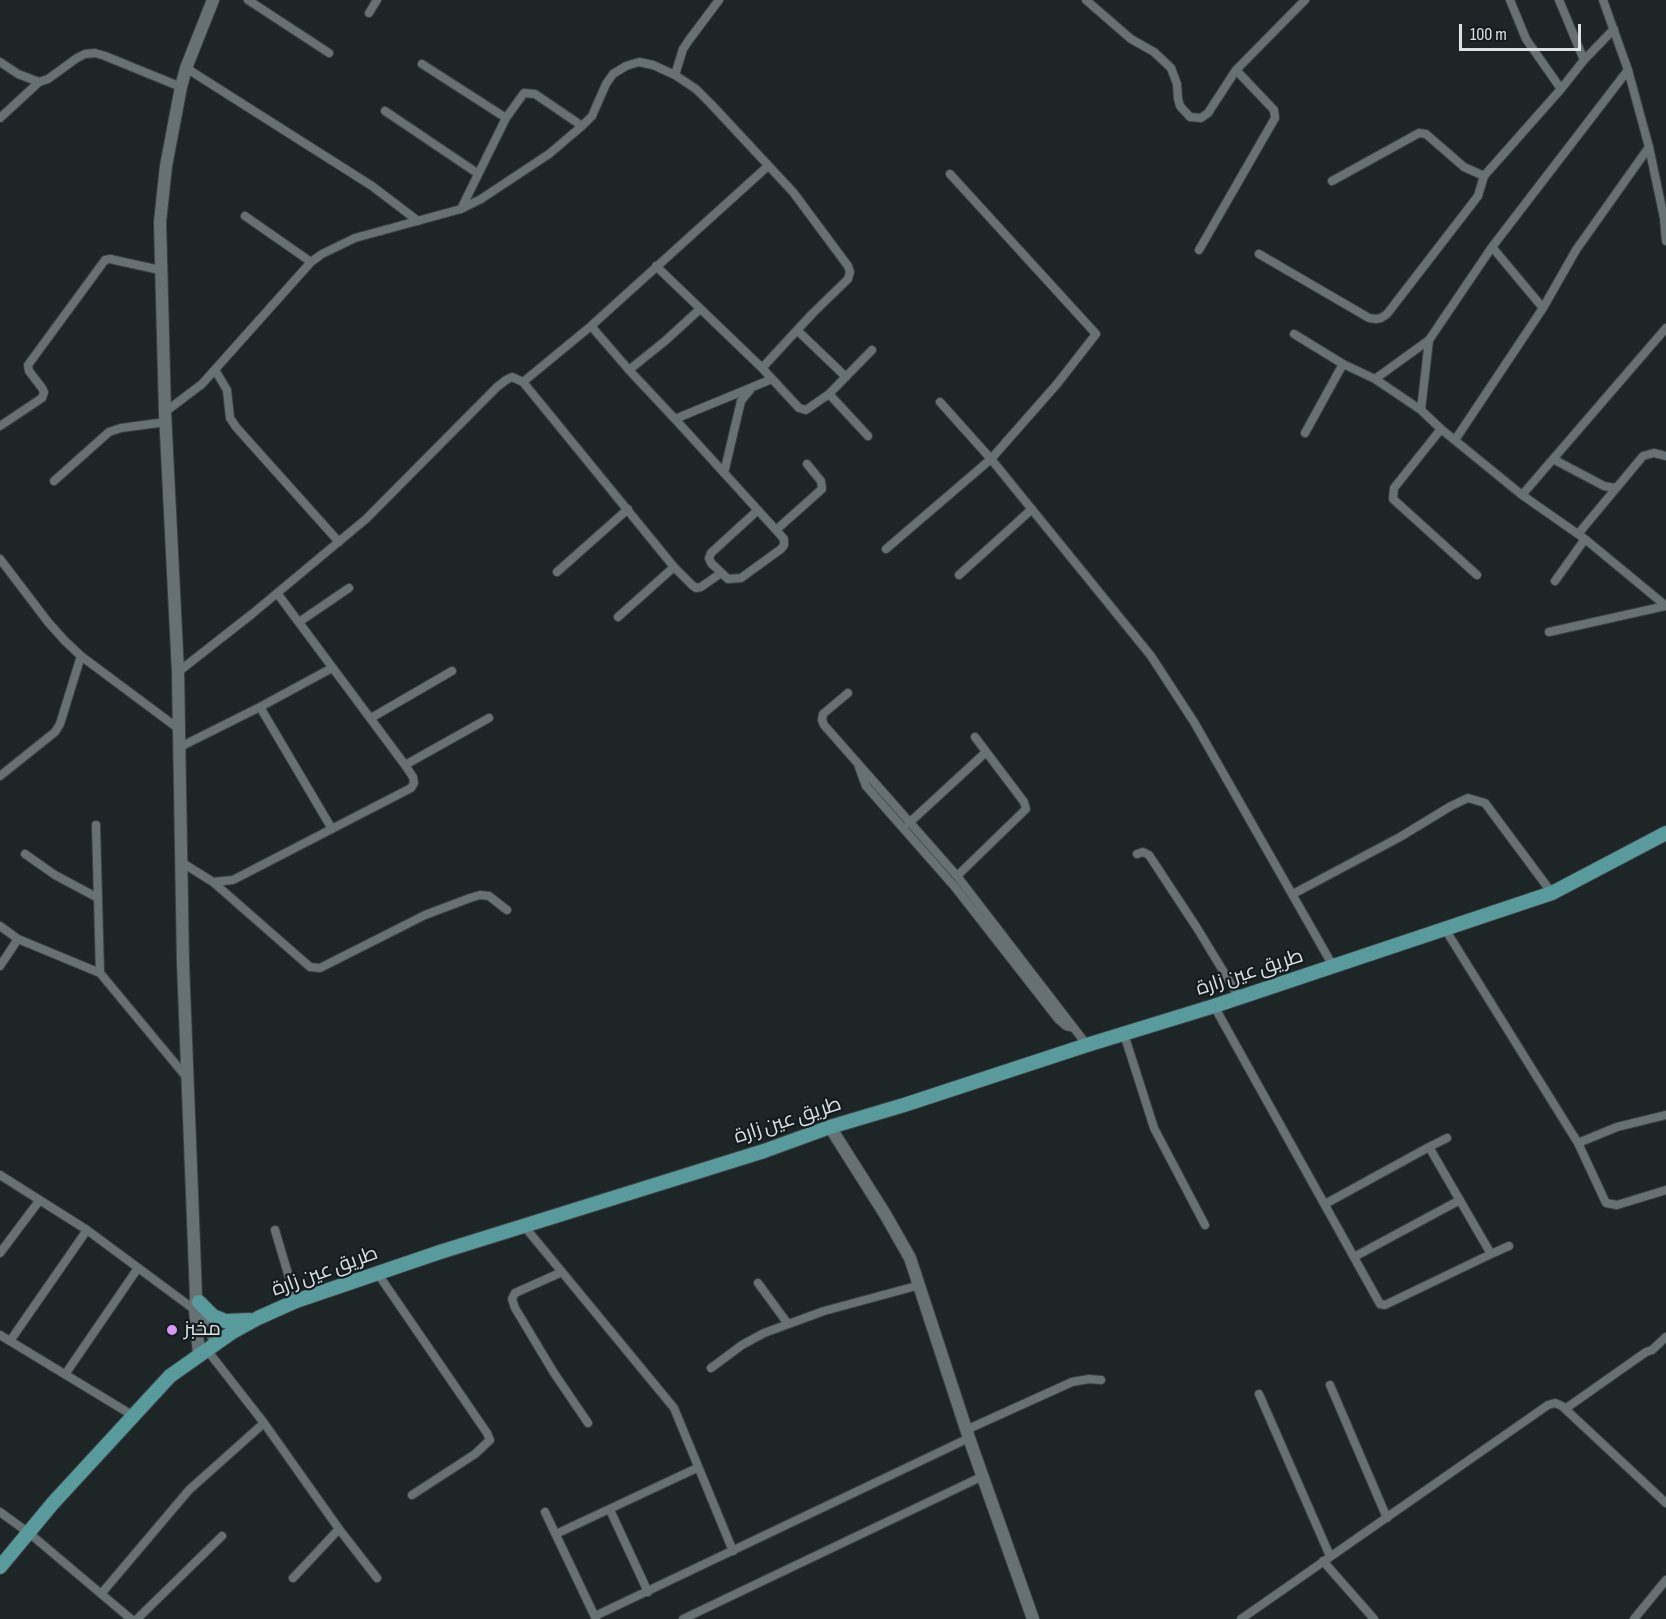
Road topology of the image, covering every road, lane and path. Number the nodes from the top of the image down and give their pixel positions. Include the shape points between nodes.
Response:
1 (213, 0) edge
2 (248, 0) edge
3 (377, 0) edge
4 (719, 0) edge
5 (1086, 0) edge
6 (1305, 0) edge
7 (1510, 0) edge
8 (1559, 0) edge
9 (1604, 0) edge
10 (369, 13) dead end
11 (1614, 29) junction
12 (329, 53) dead end
13 (1584, 60) junction
14 (0, 62) edge
15 (422, 64) dead end
16 (186, 68) junction
17 (1236, 70) junction
18 (1628, 70) junction
19 (675, 75) junction
20 (39, 82) junction
21 (181, 87) junction
22 (1561, 89) junction
23 (385, 111) dead end
24 (0, 118) edge
25 (506, 118) junction
26 (582, 126) junction
27 (1649, 147) junction
28 (768, 166) junction
29 (477, 173) junction
30 (950, 174) dead end
31 (1484, 176) junction
32 (1332, 181) dead end
33 (461, 209) junction
34 (245, 216) dead end
35 (418, 220) junction
36 (1666, 242) edge
37 (1492, 247) junction
38 (1199, 250) dead end
39 (1259, 254) dead end
40 (311, 262) junction
41 (656, 266) junction
42 (160, 270) junction
43 (1543, 308) junction
44 (699, 309) junction
45 (591, 326) junction
46 (1666, 327) edge
47 (798, 331) junction
48 (1294, 334) dead end
49 (1429, 340) junction
50 (872, 350) dead end
51 (1342, 364) junction
52 (762, 368) junction
53 (215, 370) junction
54 (629, 370) junction
55 (846, 377) junction
56 (772, 379) junction
57 (1375, 379) junction
58 (523, 382) junction
59 (751, 389) junction
60 (829, 394) junction
61 (940, 402) dead end
62 (1420, 410) junction
63 (166, 417) junction
64 (675, 419) junction
65 (0, 426) edge
66 (1441, 429) junction
67 (1305, 433) dead end
68 (868, 436) dead end
69 (1455, 440) junction
70 (1666, 456) edge
71 (991, 459) junction
72 (1553, 459) junction
73 (807, 464) dead end
74 (724, 473) junction
75 (54, 481) dead end
76 (1615, 488) junction
77 (1522, 495) junction
78 (628, 509) junction
79 (1032, 509) junction
80 (758, 510) junction
81 (776, 530) junction
82 (1581, 537) junction
83 (339, 542) junction
84 (885, 549) dead end
85 (0, 559) edge
86 (674, 567) junction
87 (557, 572) dead end
88 (721, 573) junction
89 (959, 575) dead end
90 (1477, 575) dead end
91 (1555, 580) dead end
92 (349, 588) dead end
93 (277, 593) junction
94 (1666, 606) edge
95 (618, 617) dead end
96 (299, 622) junction
97 (1549, 632) dead end
98 (81, 656) junction
99 (332, 668) junction
100 (452, 671) dead end
101 (178, 672) junction
102 (848, 693) dead end
103 (260, 707) junction
104 (371, 718) junction
105 (489, 718) dead end
106 (179, 729) junction
107 (975, 737) dead end
108 (180, 747) junction
109 (985, 753) junction
110 (858, 764) junction
111 (405, 765) junction
112 (0, 776) edge
113 (909, 823) junction
114 (96, 825) dead end
115 (332, 829) junction
116 (1666, 833) edge
117 (25, 854) dead end
118 (1137, 854) dead end
119 (181, 862) junction
120 (957, 876) junction
121 (213, 882) junction
122 (1552, 893) junction
123 (1293, 894) junction
124 (98, 898) junction
125 (507, 910) dead end
126 (0, 926) edge
127 (1445, 929) junction
128 (18, 939) junction
129 (0, 966) edge
130 (1333, 966) junction
131 (100, 973) junction
132 (1239, 997) junction
133 (1214, 1006) junction
134 (1074, 1028) junction
135 (1124, 1034) junction
136 (1087, 1045) junction
137 (188, 1079) junction
138 (1666, 1115) edge
139 (830, 1127) junction
140 (1447, 1138) dead end
141 (1578, 1143) junction
142 (1429, 1147) junction
143 (0, 1175) edge
144 (1666, 1190) edge
145 (1460, 1200) junction
146 (39, 1201) junction
147 (1325, 1204) junction
148 (1205, 1225) dead end
149 (524, 1226) junction
150 (87, 1230) junction
151 (275, 1230) dead end
152 (1509, 1246) dead end
153 (0, 1253) edge
154 (1491, 1254) junction
155 (1353, 1257) junction
156 (138, 1268) junction
157 (562, 1272) junction
158 (378, 1274) junction
159 (758, 1283) dead end
160 (920, 1284) junction
161 (296, 1301) junction
162 (196, 1303) junction
163 (258, 1318) junction
164 (788, 1324) junction
165 (0, 1335) edge
166 (1666, 1337) edge
167 (10, 1341) junction
168 (207, 1349) junction
169 (711, 1368) dead end
170 (66, 1373) junction
171 (1101, 1380) dead end
172 (1330, 1385) dead end
173 (1258, 1394) dead end
174 (1565, 1409) junction
175 (132, 1415) junction
176 (264, 1423) junction
177 (588, 1423) dead end
178 (968, 1434) junction
179 (697, 1468) junction
180 (983, 1476) junction
181 (412, 1495) dead end
182 (1666, 1503) edge
183 (610, 1510) junction
184 (0, 1512) edge
185 (545, 1512) dead end
186 (1387, 1518) junction
187 (339, 1529) junction
188 (29, 1533) junction
189 (556, 1534) junction
190 (222, 1536) dead end
191 (733, 1551) junction
192 (1327, 1558) junction
193 (0, 1567) edge
194 (293, 1578) dead end
195 (377, 1578) dead end
196 (1666, 1580) edge
197 (648, 1592) junction
198 (101, 1594) junction
199 (595, 1618) edge
200 (690, 1618) edge
201 (131, 1619) edge
202 (137, 1619) edge
203 (1033, 1619) edge
204 (1242, 1619) edge
205 (1374, 1619) edge
206 (1634, 1619) edge

1 - 16 street
2 - 12 street
3 - 10 street
4 - 19 street via 688,40
5 - 17 street via 1171,68 1178,84 1180,106 1190,117 1202,118 1208,113
6 - 17 street
7 - 22 street via 1526,39
8 - 13 street
9 - 11 street
11 - 13 street
11 - 18 street
13 - 22 street
14 - 20 street
15 - 25 street
16 - 21 street
16 - 35 street via 372,186
17 - 38 street via 1274,110 1275,118
18 - 27 street
18 - 37 street
19 - 26 street via 639,62 626,66 610,79 592,116
19 - 28 street via 696,89
20 - 21 street via 76,58 94,53
20 - 24 street
21 - 42 street via 166,166
22 - 31 street
23 - 29 street
25 - 26 street via 524,93 535,94
25 - 29 street
26 - 33 street via 522,173
27 - 36 street
27 - 43 street via 1576,250
28 - 41 street
28 - 47 street via 805,206 850,272 848,279
29 - 33 street
30 - 71 street via 1096,334
31 - 32 street via 1464,167 1426,134 1419,133
31 - 39 street via 1478,196 1387,314 1376,320
33 - 35 street
34 - 40 street
35 - 40 street via 347,241
37 - 43 street
37 - 49 street
40 - 53 street
41 - 44 street
41 - 45 street
42 - 63 street
42 - 65 street via 105,260 28,365 44,392 42,398
43 - 69 street
44 - 52 street
44 - 54 street
45 - 54 street
45 - 58 street
46 - 72 street
47 - 52 street
47 - 55 street
48 - 51 street
49 - 57 street
49 - 62 street
50 - 55 street
51 - 57 street
51 - 67 street
52 - 56 street
53 - 63 street
53 - 83 street via 226,390 230,418 236,427
54 - 64 street
55 - 60 street
56 - 59 street
56 - 60 street via 799,408 806,410
57 - 62 street
58 - 78 street
58 - 83 street via 513,377 497,387
59 - 64 street
59 - 74 street via 741,401
60 - 68 street
61 - 71 street
62 - 66 street
63 - 75 street via 109,432
63 - 101 street
64 - 74 street
66 - 69 street
66 - 90 street via 1394,488 1393,499
69 - 77 street
70 - 76 street via 1643,456
71 - 79 street
71 - 84 street
72 - 76 street
72 - 77 street
73 - 81 street via 821,481 822,489
74 - 80 street
76 - 82 street
77 - 82 street
78 - 86 street
78 - 87 street
79 - 89 street
79 - 123 street via 1176,692
80 - 81 street
80 - 88 street via 711,553 711,563
81 - 88 street via 784,539 781,549 741,578 728,579
82 - 91 street
82 - 94 street
83 - 93 street
85 - 98 street via 48,622
86 - 88 street via 696,588
86 - 95 street
92 - 96 street
93 - 96 street
93 - 101 street
94 - 97 street
96 - 99 street
98 - 106 street
98 - 112 street via 55,732
99 - 103 street
99 - 104 street
100 - 104 street
101 - 106 street
102 - 110 street via 823,714 822,720
103 - 108 street
103 - 115 street
104 - 111 street
105 - 111 street
106 - 108 street
107 - 109 street
108 - 119 street
109 - 113 street
109 - 120 street via 1026,809
110 - 113 street
110 - 134 street via 866,786 954,886 1058,1019
111 - 115 street via 413,777 411,788
113 - 120 street
114 - 124 street
115 - 121 street via 233,880
116 - 122 main road, طريق عين زارة
117 - 124 street
118 - 132 street via 1149,855
119 - 121 street
119 - 137 street
120 - 134 street
121 - 125 street via 310,967 320,968 425,915 470,898 489,896
122 - 123 street via 1485,803 1468,798
122 - 127 main road, طريق عين زارة
123 - 130 street
124 - 131 street
126 - 128 street
127 - 130 main road, طريق عين زارة
127 - 141 street
128 - 129 street
128 - 131 street
130 - 132 main road, طريق عين زارة
131 - 137 street
132 - 133 main road, طريق عين زارة
133 - 135 main road, طريق عين زارة
133 - 147 street
134 - 136 street
135 - 136 main road, طريق عين زارة
135 - 148 street via 1154,1128
136 - 139 main road, طريق عين زارة
137 - 162 street
138 - 141 street via 1617,1127
139 - 149 main road, طريق عين زارة
139 - 160 street via 900,1240
140 - 142 street
141 - 144 street via 1606,1203 1617,1205
142 - 145 street
142 - 147 street
143 - 146 street
145 - 154 street
145 - 155 street
146 - 150 street
146 - 153 street
147 - 155 street
149 - 157 street
149 - 158 main road, طريق عين زارة
150 - 156 street
150 - 167 street
151 - 161 street
152 - 154 street
154 - 155 street via 1383,1305
156 - 162 street
156 - 170 street
157 - 177 street via 515,1293 512,1299 521,1320
157 - 179 street via 674,1408
158 - 161 main road, طريق عين زارة
158 - 181 street via 490,1440
159 - 164 street
160 - 164 street
160 - 178 street
161 - 163 main road, طريق عين زارة
162 - 163 main road via 225,1321
162 - 168 street
162 - 168 street
163 - 168 main road, طريق عين زارة
164 - 169 street via 753,1338
165 - 167 street
166 - 174 street
167 - 170 street
168 - 175 main road, طريق عين زارة via 170,1376
168 - 176 street
170 - 175 street
171 - 178 street via 1072,1382
172 - 186 street
173 - 192 street
174 - 182 street
174 - 186 street via 1559,1404 1548,1405
175 - 188 main road, طريق عين زارة
176 - 187 street
176 - 198 street via 189,1490
178 - 180 street
178 - 191 street
179 - 183 street
179 - 191 street
180 - 200 street
180 - 203 street
183 - 189 street
183 - 197 street
184 - 188 street
185 - 189 street
186 - 192 street
187 - 194 street
187 - 195 street
188 - 193 main road, طريق عين زارة
188 - 198 street
189 - 199 street
190 - 202 street
191 - 197 street
192 - 204 street
192 - 205 street
196 - 206 street
197 - 199 street
198 - 201 street

